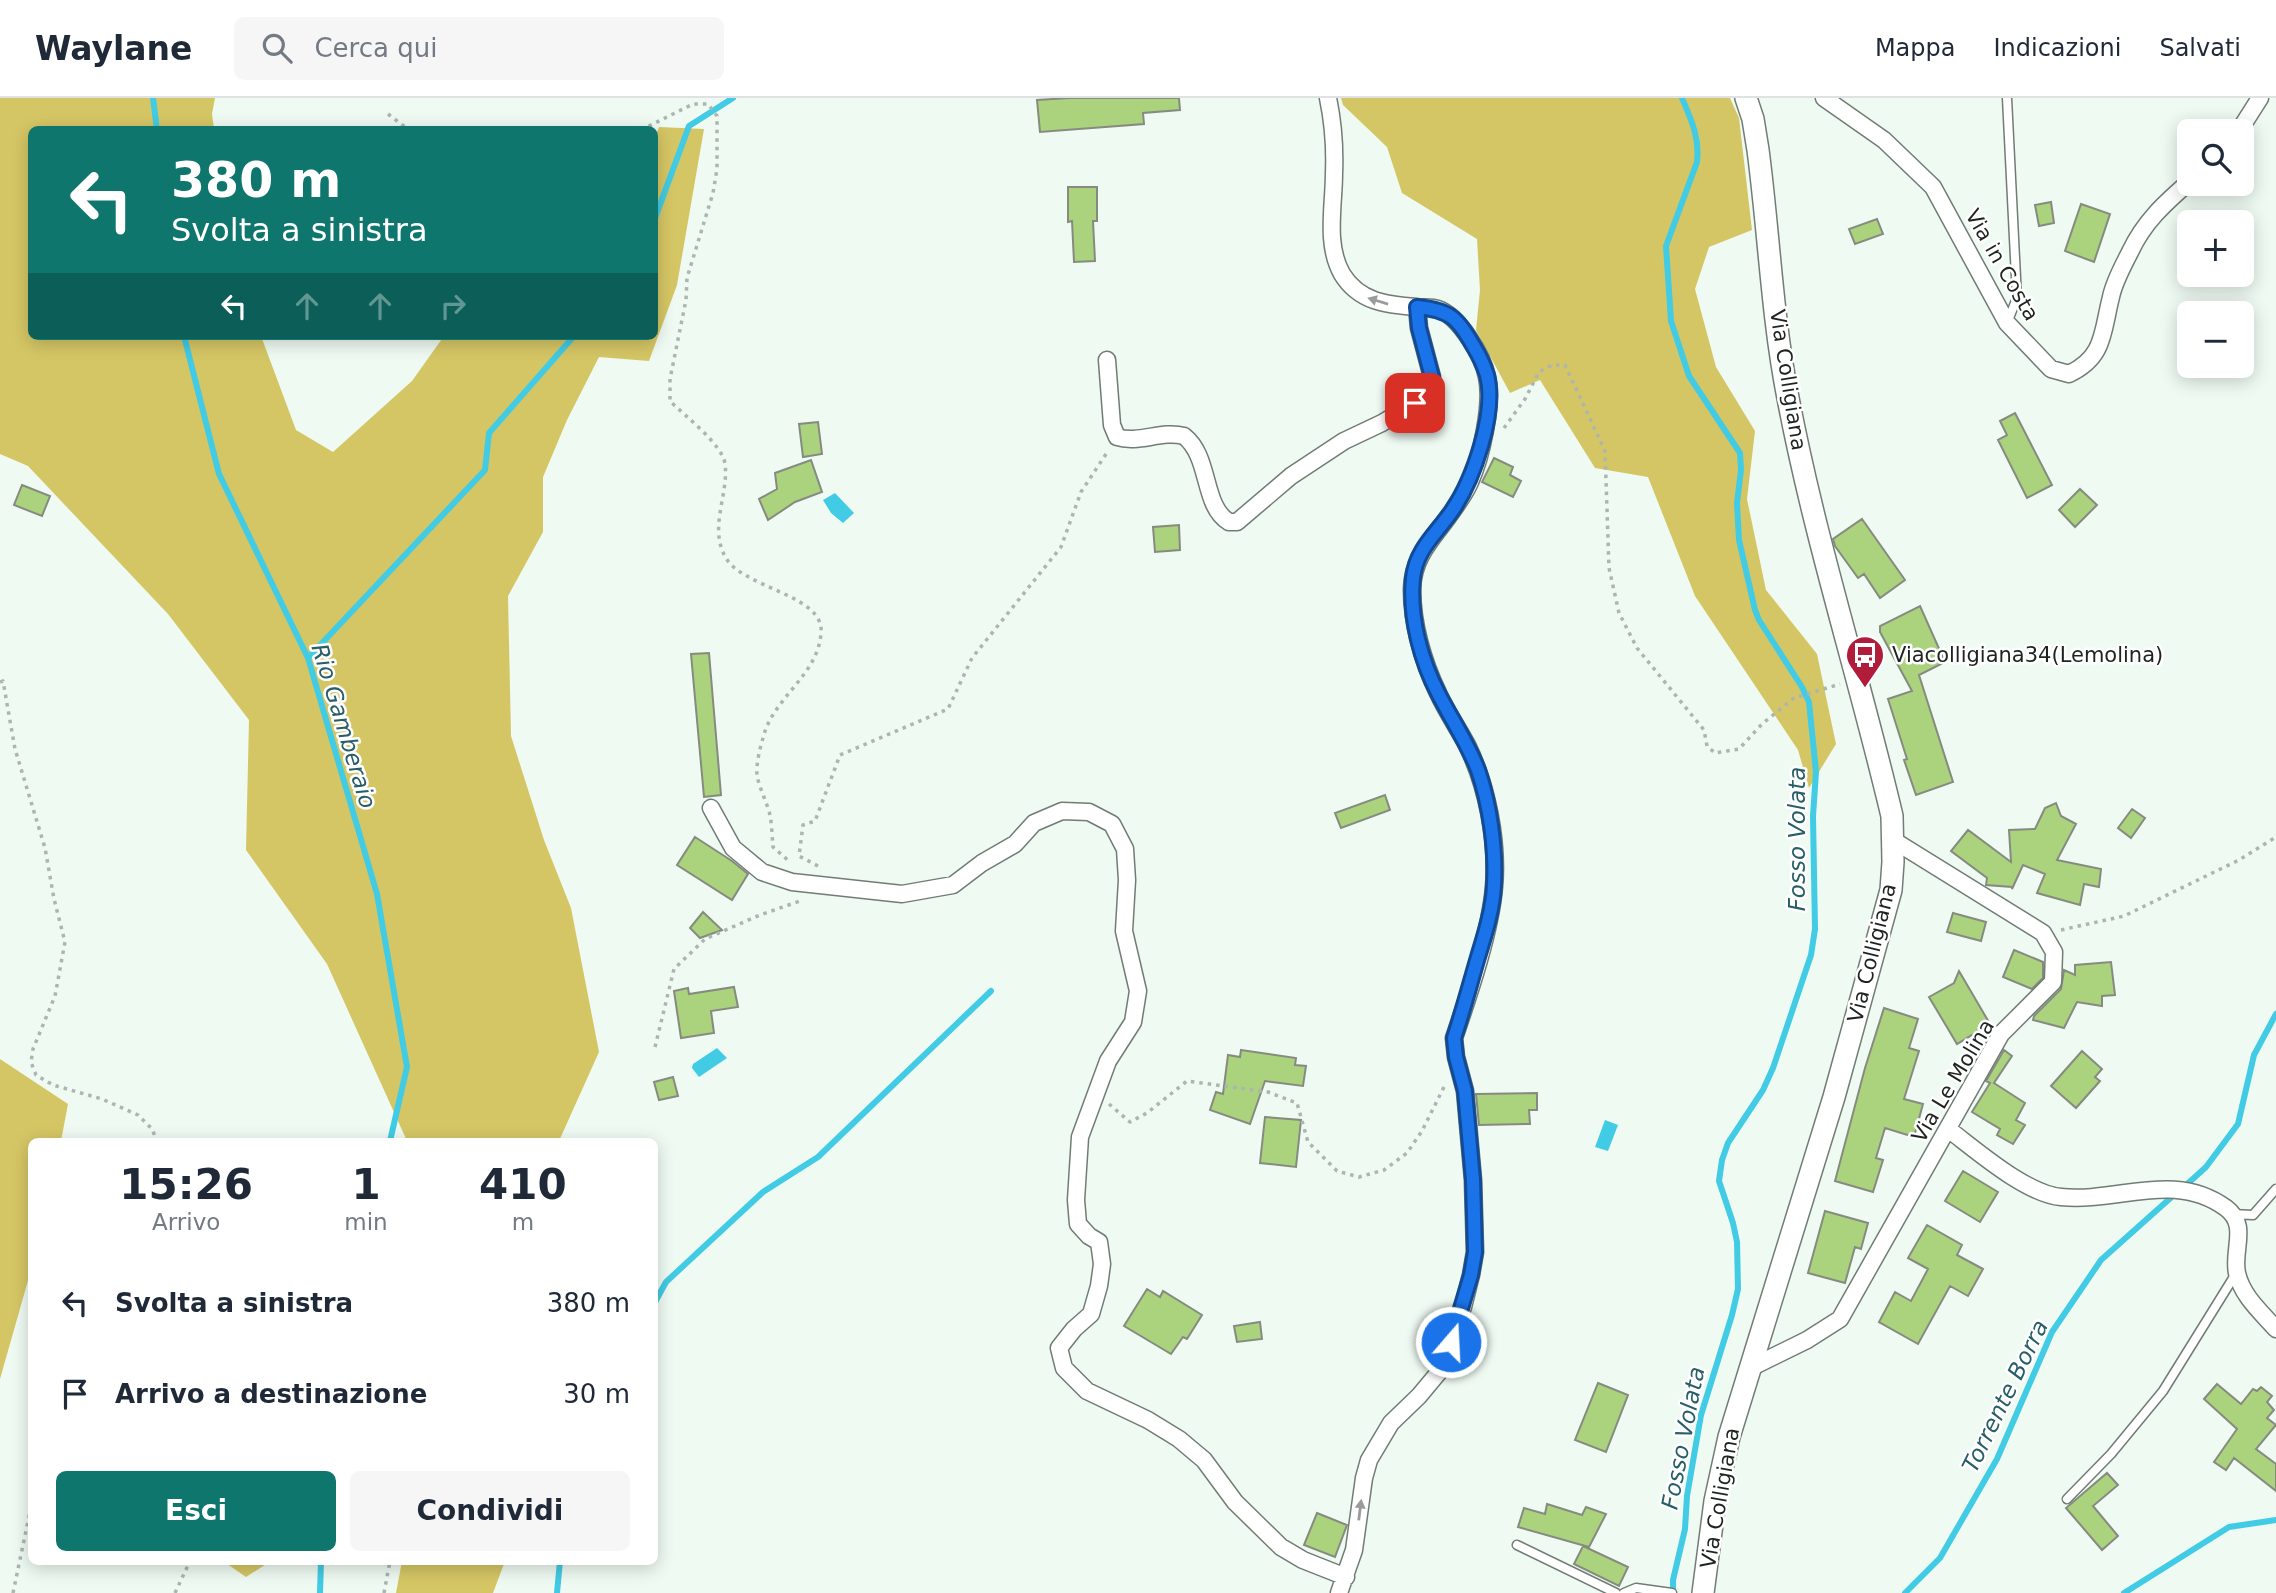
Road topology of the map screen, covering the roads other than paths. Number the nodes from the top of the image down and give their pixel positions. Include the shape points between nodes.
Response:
1 (1328, 98) edge
2 (1746, 98) edge
3 (1824, 98) edge
4 (2007, 98) edge
5 (2260, 98) edge
6 (2247, 119) edge
7 (2177, 193) edge
8 (1417, 307) junction
9 (2007, 323) junction
10 (1107, 360) dead end
11 (710, 808) dead end
12 (1893, 840) junction
13 (1948, 1129) junction
14 (2276, 1189) edge
15 (2231, 1214) junction
16 (2237, 1272) junction
17 (2276, 1328) edge
18 (1748, 1369) junction
19 (2067, 1499) dead end
20 (1517, 1545) dead end
21 (1346, 1577) junction
22 (1339, 1593) edge
23 (1616, 1593) edge
24 (1624, 1593) edge
25 (1672, 1593) edge
26 (1703, 1593) edge

8 -> 1 street via 1370,300 1343,276 1333,255 1334,172
2 - 12 street, Via Colligiana via 1758,150 1786,386 1810,502 1889,803
3 - 9 street, Via in Costa via 1884,140 1933,187
4 - 9 lane via 2017,298
5 - 6 street
7 - 9 street, Via in Costa via 2154,212 2131,250 2111,295 2102,339 2086,366 2069,374 2051,369
8 - 10 street via 1432,377 1425,392 1415,403 1345,440 1291,476 1237,522 1228,522 1216,511 1198,451 1184,436 1117,438
21 -> 8 street via 1369,1461 1391,1423 1439,1372 1463,1307 1475,1252 1465,1091 1454,1038 1488,926 1494,886 1493,842 1478,771 1424,659 1412,591 1424,546 1470,482 1488,418 1488,377 1457,322 1439,309
11 - 21 street via 733,848 762,872 792,882 902,894 953,885 1015,844 1034,824 1062,811 1090,812 1112,824 1125,849 1124,931 1138,991 1133,1021 1108,1061 1080,1137 1078,1224 1099,1242 1102,1264 1091,1314 1059,1348 1064,1368 1087,1391 1148,1420 1204,1460 1235,1502 1281,1547
12 - 13 street, Via Le Molina via 2043,933 2054,952 2053,982 2001,1034
12 - 18 street, Via Colligiana via 1891,890 1880,932 1834,1097
13 - 15 street via 2022,1183 2059,1197 2165,1188 2198,1192
13 - 18 street, Via Le Molina via 1840,1319
14 - 15 lane via 2253,1215
15 - 16 street via 2240,1227
16 - 17 street via 2248,1298
16 - 19 lane via 2163,1391
18 - 26 street, Via Colligiana via 1719,1480
20 - 23 lane
21 - 22 street
24 - 25 lane via 1636,1588

